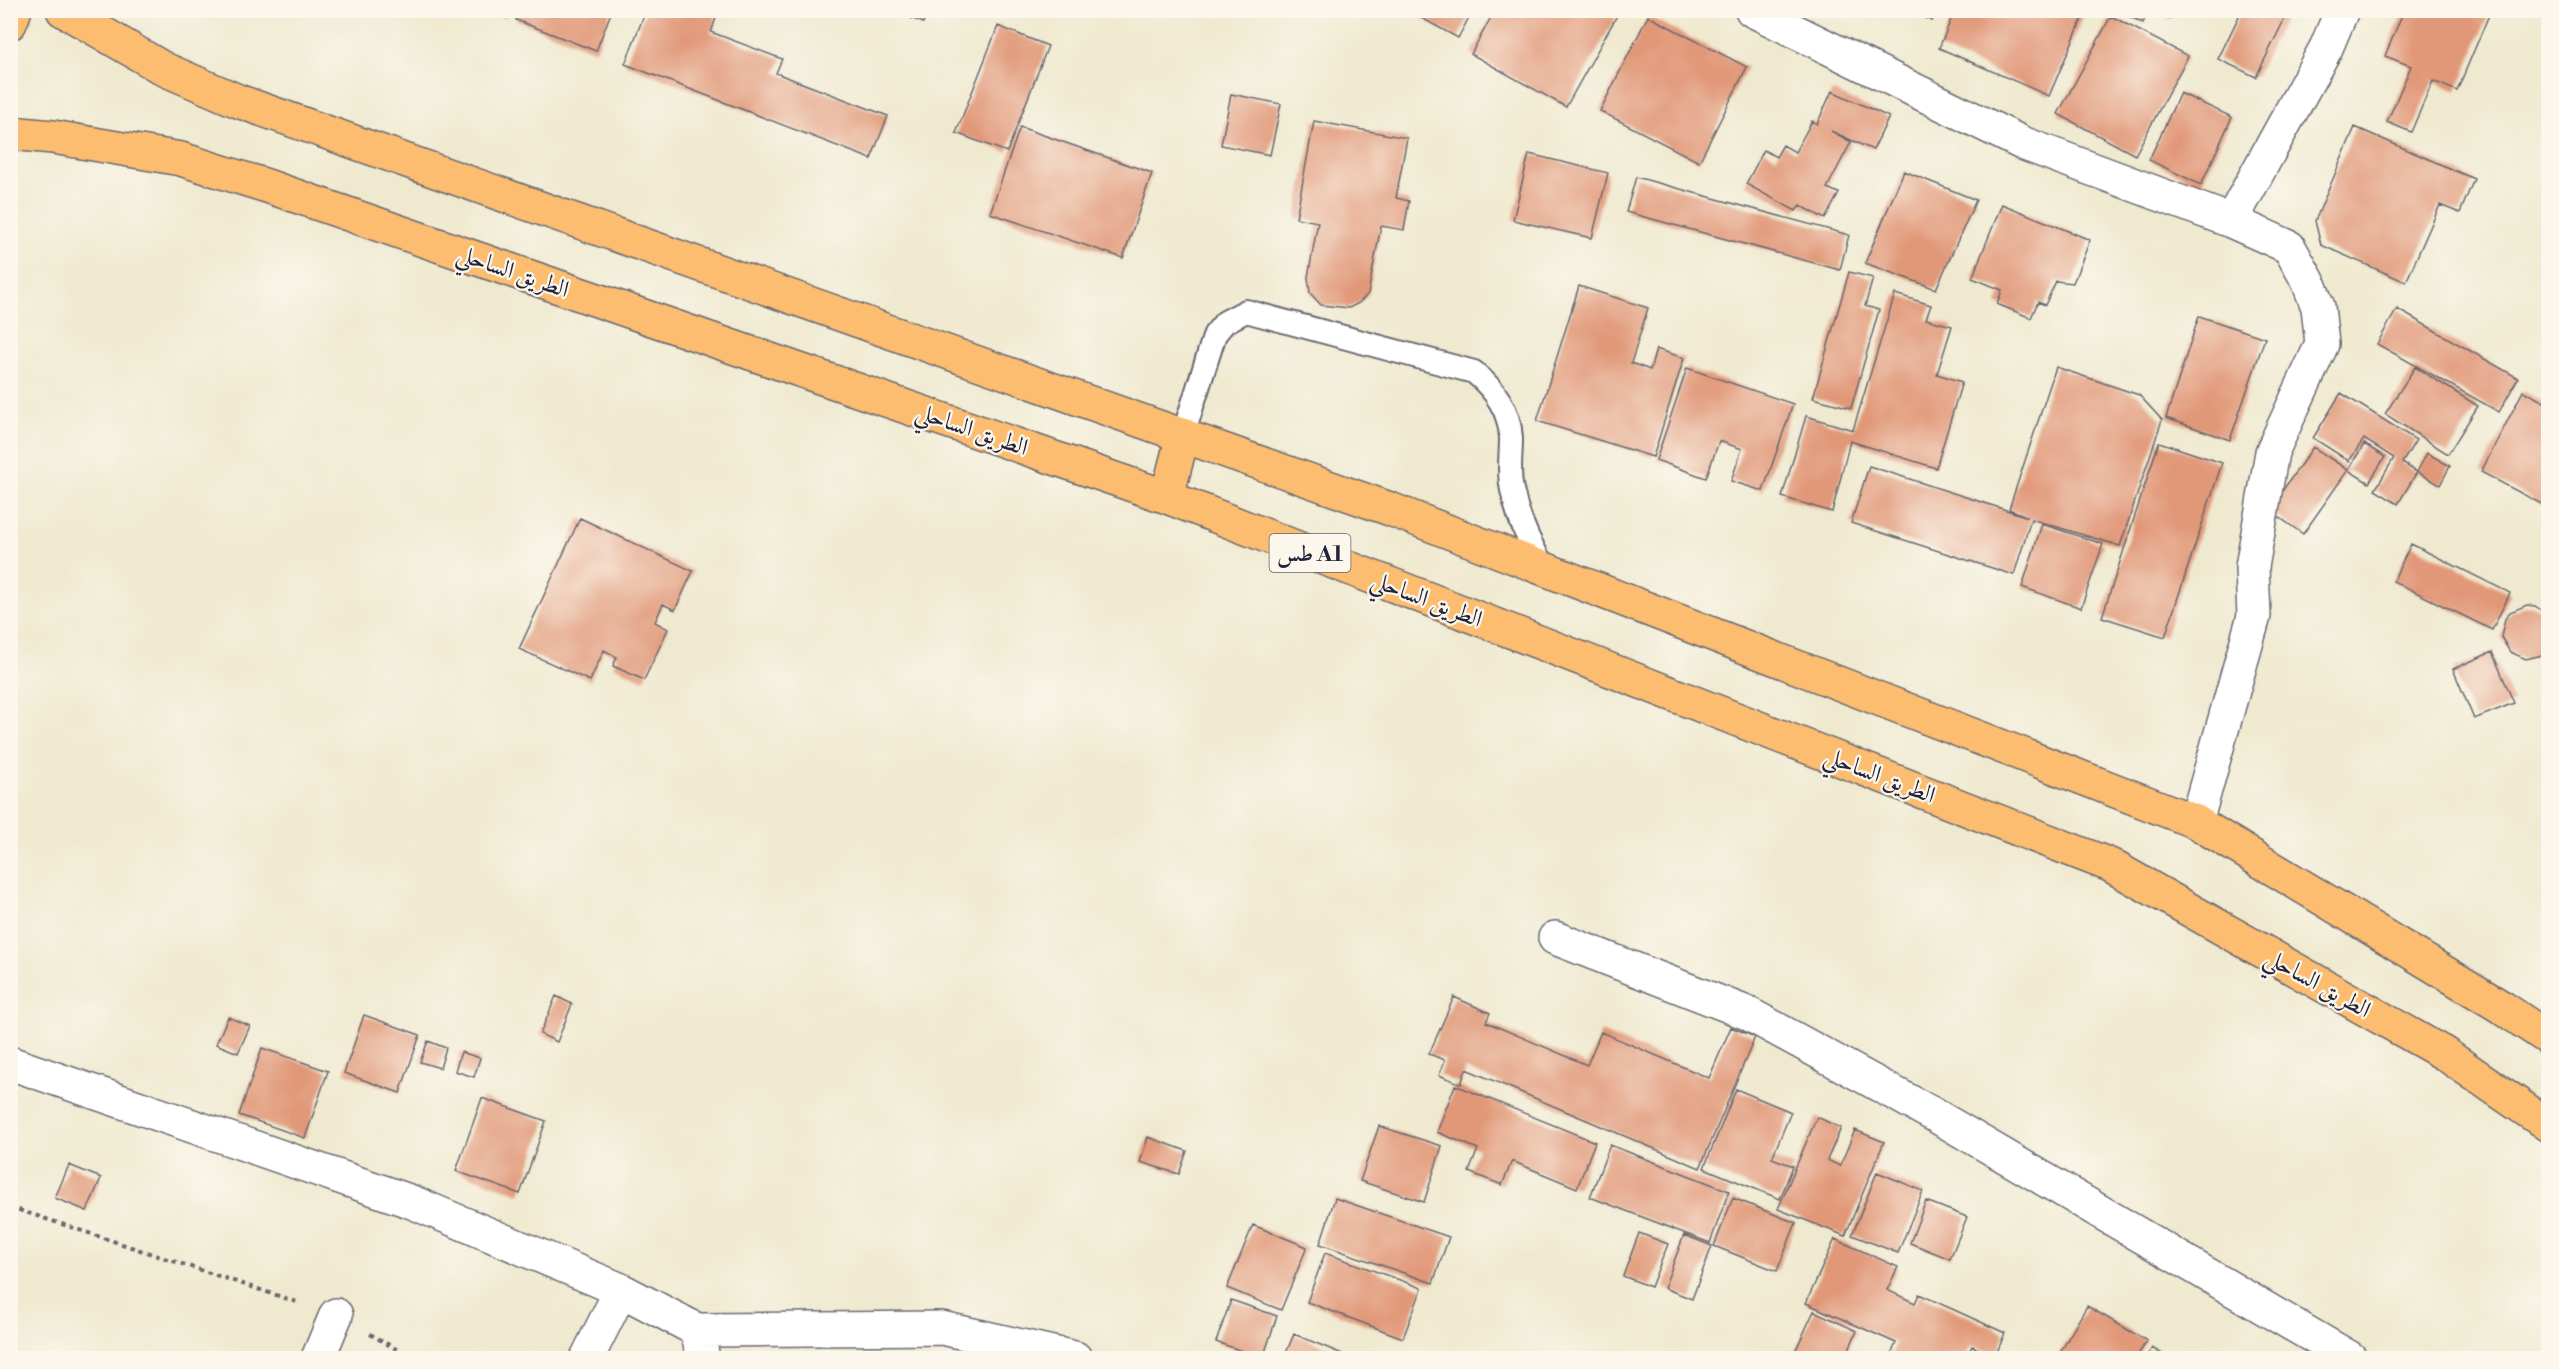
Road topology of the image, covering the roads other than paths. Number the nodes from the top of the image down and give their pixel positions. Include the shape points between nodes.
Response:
1 (15, 10) edge
2 (63, 10) edge
3 (2342, 10) edge
4 (1763, 13) edge
5 (10, 23) edge
6 (10, 133) edge
7 (2231, 221) junction
8 (1183, 435) junction
9 (1167, 497) junction
10 (1546, 571) junction
11 (2196, 822) junction
12 (1555, 938) dead end
13 (2548, 1038) edge
14 (10, 1064) edge
15 (2548, 1125) edge
16 (621, 1290) junction
17 (336, 1315) road end
18 (700, 1344) edge
19 (318, 1359) edge
20 (587, 1359) edge
21 (1075, 1359) edge
22 (2350, 1359) edge

1 - 5 main road
2 - 8 main road via 164,69 238,101
3 - 7 street via 2326,48
4 - 7 street via 2022,143
6 - 9 main road, الطريق الساحلي / طس A1 via 192,162
7 - 11 street via 2289,247 2318,307 2322,344 2272,452 2252,567 2253,616
8 - 9 main road
8 - 10 main road via 1390,509
8 - 10 lane via 1215,334 1225,322 1246,311 1474,372 1490,385 1508,420 1511,488 1529,542
9 - 15 main road, الطريق الساحلي / طس A1 via 2110,865 2445,1054
10 - 11 main road
11 - 13 main road
12 - 22 street via 1747,1013 1938,1117
14 - 16 street via 412,1202
16 - 18 street
16 - 20 street
17 - 19 street
18 - 21 street via 942,1328

